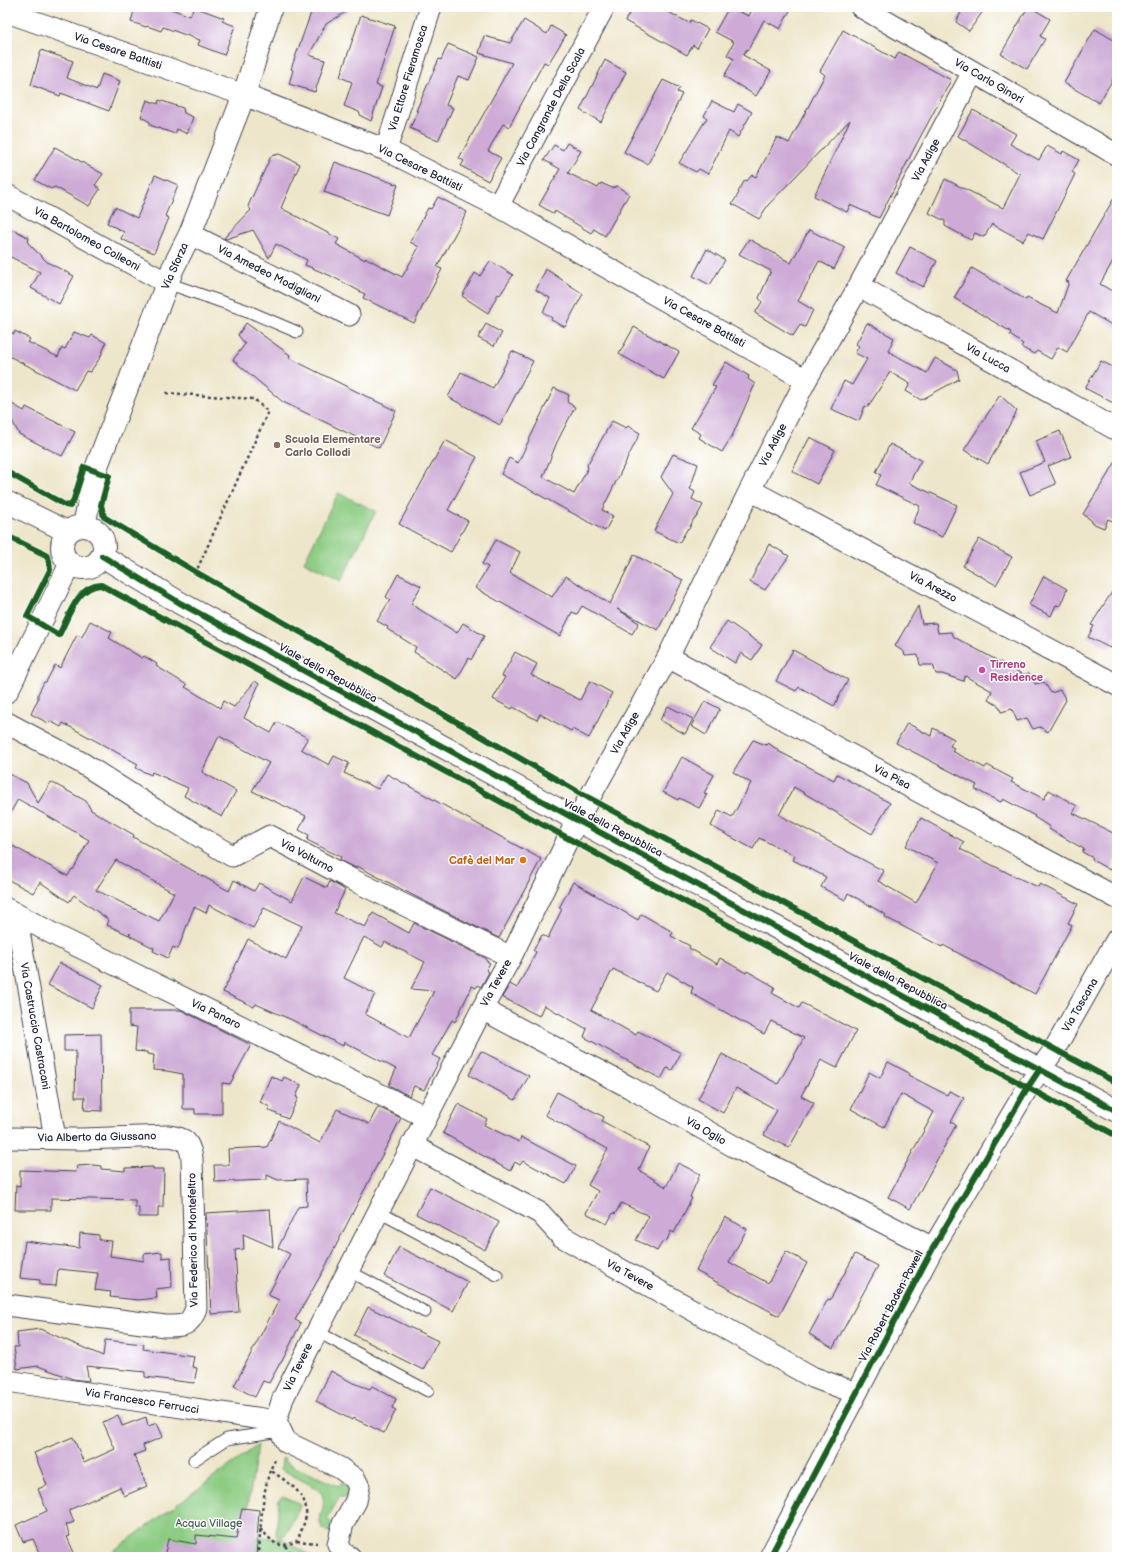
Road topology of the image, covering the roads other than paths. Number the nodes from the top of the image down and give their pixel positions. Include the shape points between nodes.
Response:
1 (271, 7) edge
2 (431, 7) edge
3 (604, 7) edge
4 (861, 7) edge
5 (7, 12) edge
6 (973, 72) junction
7 (244, 95) junction
8 (386, 150) junction
9 (1117, 155) edge
10 (7, 195) edge
11 (498, 206) junction
12 (190, 234) junction
13 (167, 283) junction
14 (859, 286) junction
15 (348, 315) dead end
16 (297, 332) dead end
17 (806, 380) junction
18 (1117, 430) edge
19 (750, 490) junction
20 (7, 502) edge
21 (76, 529) junction
22 (102, 556) junction
23 (70, 564) junction
24 (668, 657) junction
25 (1117, 685) edge
26 (7, 692) edge
27 (7, 723) edge
28 (577, 820) junction
29 (1117, 898) edge
30 (11, 912) edge
31 (1117, 939) edge
32 (511, 957) junction
33 (482, 1009) junction
34 (1040, 1069) junction
35 (1117, 1111) edge
36 (426, 1117) junction
37 (7, 1138) edge
38 (55, 1138) junction
39 (186, 1141) joint
40 (412, 1144) junction
41 (377, 1212) junction
42 (933, 1248) junction
43 (347, 1270) junction
44 (497, 1275) dead end
45 (7, 1305) edge
46 (425, 1312) dead end
47 (316, 1331) junction
48 (7, 1381) edge
49 (428, 1391) dead end
50 (856, 1393) junction
51 (281, 1432) junction
52 (194, 1460) dead end
53 (350, 1557) edge
54 (770, 1557) edge

1 - 7 street, Via Sforza
2 - 8 street, Via Ettore Fieramosca
3 - 11 street, Via Cangrande Della Scala
4 - 6 street, Via Carlo Ginori
5 - 7 street, Via Cesare Battisti
6 - 9 street, Via Carlo Ginori
6 - 14 street, Via Adige
7 - 8 street, Via Cesare Battisti
7 - 12 street, Via Sforza
8 - 11 street, Via Cesare Battisti
10 - 13 street, Via Bartolomeo Colleoni
11 - 17 street, Via Cesare Battisti
12 - 13 street, Via Sforza
12 - 15 street, Via Amedeo Modigliani
13 - 16 lane via 248,311
13 - 21 street, Via Sforza via 95,471
14 - 17 street, Via Adige
14 - 18 street, Via Lucca
17 - 19 street, Via Adige
19 - 24 street, Via Adige
19 - 25 street, Via Arezzo
20 - 21 street
21 - 22 street via 92,528 100,535 104,546
21 - 23 street via 62,540 63,556
22 - 23 street via 97,564 88,568 78,568
22 - 28 street, Viale della Repubblica via 180,603
23 - 26 street
24 - 28 street, Via Adige
24 - 29 street, Via Pisa
27 - 32 street, Via Volturno via 82,763 232,856 270,836 349,878
28 - 32 street, Via Tevere
28 - 34 street, Viale della Repubblica
30 - 36 street, Via Panaro
30 - 38 street, Via Castruccio Castracani
31 - 34 street, Via Toscana via 1054,1050
32 - 33 street, Via Tevere
33 - 36 street, Via Tevere
33 - 42 street, Via Oglio via 735,1147
34 - 35 street, Viale della Repubblica
34 - 42 street, Via Robert Baden-Powell
36 - 40 street, Via Tevere
37 - 38 street, Via Alberto da Giussano
38 - 39 street, Via Alberto da Giussano via 168,1136
39 - 45 street, Via Federico di Montefeltro via 192,1158 196,1308 188,1323 165,1326
40 - 41 street, Via Tevere
40 - 50 street, Via Tevere via 540,1213 561,1236 738,1336 812,1377
41 - 43 street, Via Tevere
41 - 44 lane
42 - 50 street, Via Robert Baden-Powell
43 - 46 lane
43 - 47 street, Via Tevere
47 - 49 lane
47 - 51 street, Via Tevere via 278,1411
48 - 51 street, Via Francesco Ferrucci
50 - 54 street, Via Robert Baden-Powell
51 - 52 lane via 227,1439
51 - 53 street via 356,1479 359,1488 356,1501 342,1524 338,1544

